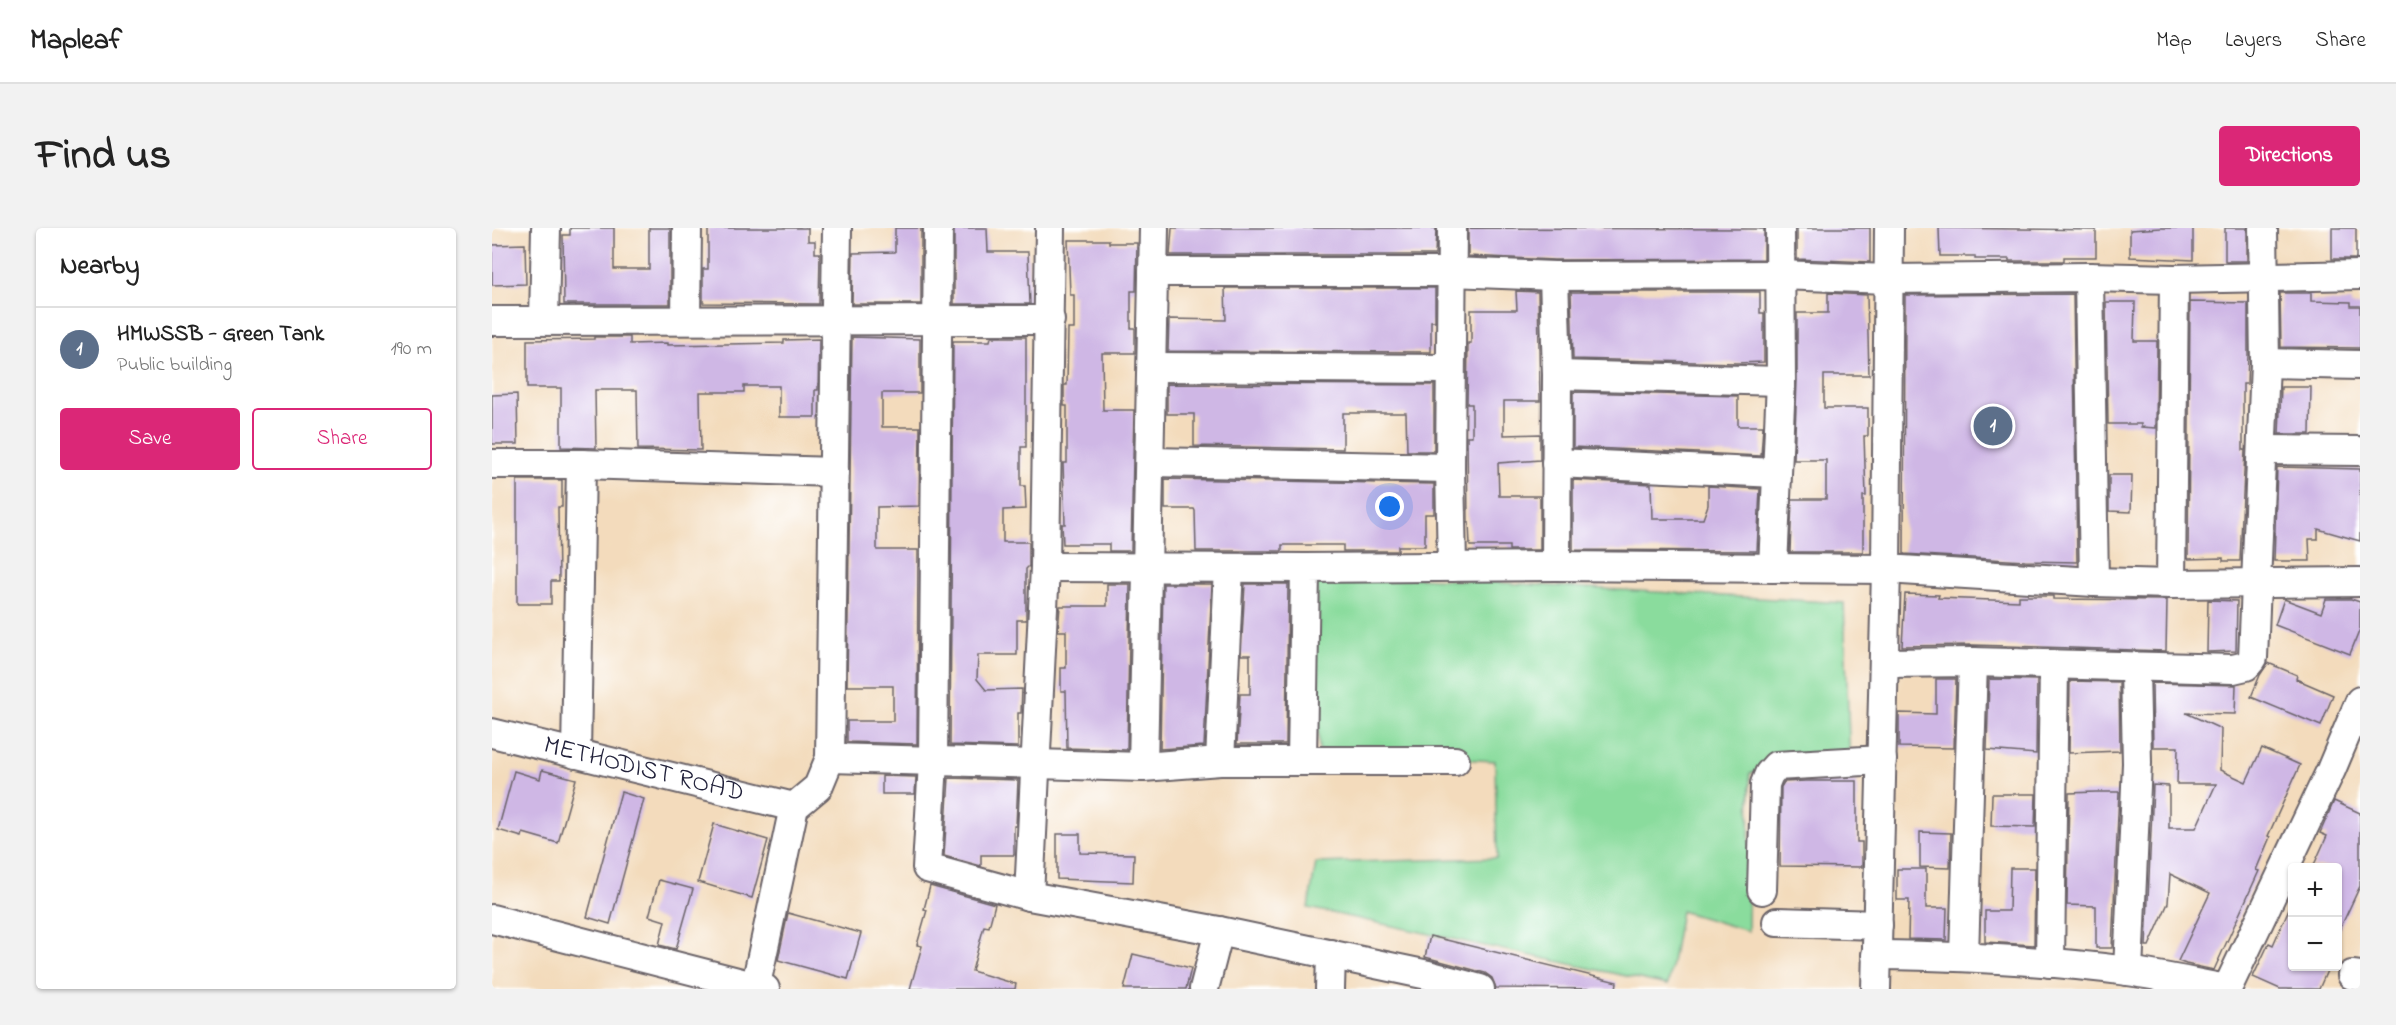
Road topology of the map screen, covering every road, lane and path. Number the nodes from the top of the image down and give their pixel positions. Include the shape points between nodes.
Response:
1 (546, 228) edge
2 (687, 228) edge
3 (837, 228) edge
4 (938, 228) edge
5 (1050, 228) edge
6 (1154, 228) edge
7 (1452, 228) edge
8 (1780, 228) edge
9 (1888, 228) edge
10 (2263, 228) edge
11 (1153, 272) junction
12 (1451, 272) junction
13 (1779, 275) junction
14 (2360, 275) edge
15 (1554, 276) junction
16 (2089, 277) junction
17 (2263, 278) junction
18 (1888, 279) junction
19 (2174, 279) junction
20 (544, 320) junction
21 (686, 320) junction
22 (1050, 320) junction
23 (492, 321) edge
24 (837, 321) junction
25 (937, 321) junction
26 (2265, 363) junction
27 (2360, 365) edge
28 (1152, 367) junction
29 (1450, 369) junction
30 (1557, 375) junction
31 (1781, 381) junction
32 (2262, 450) junction
33 (2359, 451) edge
34 (1150, 462) junction
35 (1556, 463) junction
36 (492, 464) edge
37 (581, 464) junction
38 (1449, 468) junction
39 (834, 472) junction
40 (1777, 472) junction
41 (1556, 566) junction
42 (1045, 567) junction
43 (1452, 567) junction
44 (1147, 568) junction
45 (1229, 568) junction
46 (1305, 568) junction
47 (1773, 568) junction
48 (1886, 569) junction
49 (2094, 582) junction
50 (2257, 582) junction
51 (2360, 582) edge
52 (2171, 584) junction
53 (1973, 662) junction
54 (1884, 663) junction
55 (2054, 665) junction
56 (2135, 668) junction
57 (2360, 701) edge
58 (492, 734) edge
59 (576, 754) junction
60 (830, 758) junction
61 (1302, 760) junction
62 (1882, 760) junction
63 (1220, 761) junction
64 (1455, 761) dead end
65 (933, 762) junction
66 (1034, 764) junction
67 (1143, 767) junction
68 (794, 807) junction
69 (1762, 890) dead end
70 (1029, 896) junction
71 (492, 919) edge
72 (1778, 922) dead end
73 (1878, 925) junction
74 (1219, 931) junction
75 (1331, 954) junction
76 (1876, 955) junction
77 (1964, 956) junction
78 (2050, 963) junction
79 (2128, 971) junction
80 (1428, 982) edge
81 (759, 988) edge
82 (1204, 989) edge
83 (1330, 989) edge
84 (1480, 989) edge
85 (1876, 989) edge
86 (2227, 989) edge

1 - 20 street
2 - 21 street
3 - 24 street
4 - 25 street
5 - 22 street
6 - 11 street
7 - 12 street
8 - 13 street
9 - 18 street
10 - 17 street
11 - 12 street
11 - 28 street
12 - 15 street
12 - 29 street
13 - 15 street
13 - 18 street
13 - 31 street
14 - 17 street
15 - 30 street
16 - 18 street
16 - 19 street
16 - 49 street
17 - 19 street
17 - 26 street
18 - 48 street
19 - 52 street
20 - 21 street
20 - 23 street
21 - 24 street
22 - 25 street
22 - 42 street
24 - 25 street
24 - 39 street
25 - 65 street
26 - 27 street
26 - 32 street
28 - 29 street
28 - 34 street
29 - 38 street
30 - 31 street
30 - 35 street
31 - 40 street
32 - 33 street
32 - 50 street
34 - 38 street
34 - 44 street
35 - 40 street
35 - 41 street
36 - 37 street
37 - 39 street
37 - 59 street
38 - 43 street
39 - 60 street
40 - 47 street
41 - 43 street
41 - 47 street
42 - 44 street
42 - 66 street
43 - 46 street
44 - 45 street
44 - 67 street
45 - 46 street
45 - 63 street
46 - 61 street
47 - 48 street
48 - 49 street
48 - 54 street
49 - 52 street
50 - 51 street
50 - 52 street
50 - 56 street via 2253,658 2246,666
53 - 54 street
53 - 55 street
53 - 77 street
54 - 62 street
55 - 56 street
55 - 78 street
56 - 79 street via 2137,763
57 - 86 street
58 - 59 street, METHODIST ROAD
59 - 68 street, METHODIST ROAD
60 - 65 street
60 - 68 street via 818,787
61 - 63 street
61 - 64 street
62 - 69 street via 1776,766 1765,784
62 - 73 street
63 - 67 street
65 - 66 street
65 - 70 street via 927,868
66 - 67 street
66 - 70 street
68 - 81 street
70 - 74 street
71 - 81 street
72 - 73 street
73 - 76 street
74 - 75 street
74 - 82 street
75 - 80 street
75 - 83 street
76 - 77 street
76 - 85 street
77 - 78 street
78 - 79 street
79 - 86 street
80 - 84 street

